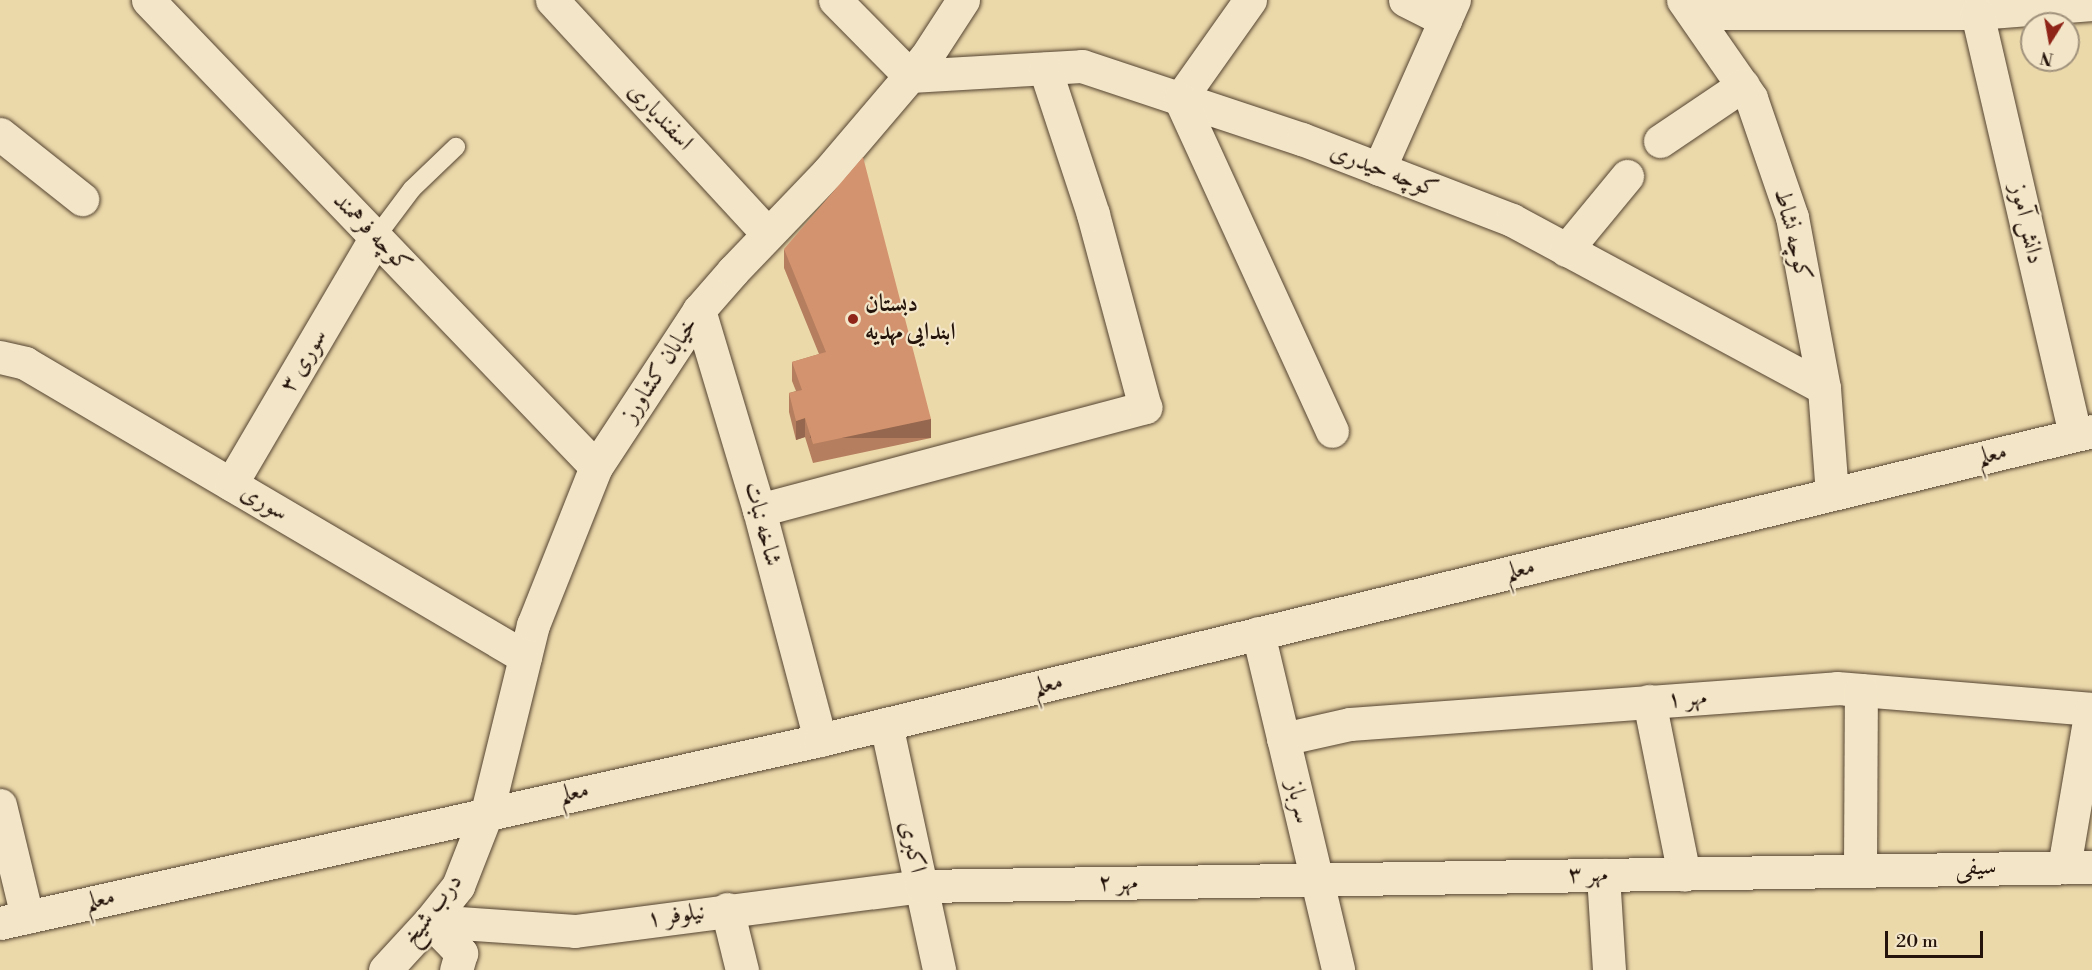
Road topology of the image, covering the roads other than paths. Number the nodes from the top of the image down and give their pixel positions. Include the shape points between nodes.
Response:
1 (148, 0) edge
2 (552, 0) edge
3 (835, 0) edge
4 (963, 0) edge
5 (1250, 0) edge
6 (1405, 0) edge
7 (2092, 4) edge
8 (1688, 6) edge
9 (1449, 10) edge
10 (1977, 13) junction
11 (1045, 69) junction
12 (910, 76) junction
13 (1743, 86) junction
14 (1180, 99) junction
15 (0, 134) edge
16 (1660, 141) dead end
17 (456, 147) dead end
18 (1379, 169) junction
19 (1627, 176) dead end
20 (82, 199) dead end
21 (768, 234) junction
22 (376, 237) junction
23 (1566, 250) junction
24 (699, 310) junction
25 (0, 357) edge
26 (1824, 388) junction
27 (1332, 431) dead end
28 (2084, 433) edge
29 (596, 466) junction
30 (231, 484) junction
31 (1832, 494) junction
32 (759, 510) junction
33 (1258, 633) junction
34 (525, 657) junction
35 (1861, 690) junction
36 (1649, 701) junction
37 (2091, 709) edge
38 (886, 724) junction
39 (1283, 739) junction
40 (820, 740) junction
41 (0, 805) edge
42 (487, 812) junction
43 (2078, 867) edge
44 (1860, 869) junction
45 (1684, 874) junction
46 (1603, 875) junction
47 (1316, 880) junction
48 (921, 886) junction
49 (727, 909) junction
50 (14, 920) edge
51 (430, 921) junction
52 (385, 970) edge
53 (456, 970) edge
54 (742, 970) edge
55 (939, 970) edge
56 (1338, 970) edge
57 (1610, 970) edge

1 - 22 street, کوچه فرهمند
2 - 21 street, اسفندیاری
3 - 12 street
4 - 12 street, خیابان کشاورز
5 - 14 street
6 - 9 street
7 - 10 street
8 - 10 street
8 - 13 street, کوچه نشاط
9 - 18 street
10 - 28 street, دانش آموز
11 - 12 street, کوچه حیدری
11 - 14 street, کوچه حیدری via 1082,66
11 - 32 street via 1093,214 1145,407
12 - 21 street, خیابان کشاورز via 828,172
13 - 16 street
13 - 26 street, کوچه نشاط via 1751,98 1791,217
14 - 18 street, کوچه حیدری
14 - 27 street
15 - 20 street
17 - 22 lane via 412,189
18 - 23 street, کوچه حیدری via 1512,220
19 - 23 street
21 - 24 street, خیابان کشاورز
22 - 29 street, کوچه فرهمند
22 - 30 street, سوری ۳
23 - 26 street, کوچه حیدری
24 - 29 street, خیابان کشاورز
24 - 32 street, شاخه نبات
25 - 30 street, سوری via 25,363
26 - 31 street, کوچه نشاط
28 - 31 street, معلم
29 - 34 street, خیابان کشاورز via 533,625
30 - 34 street, سوری
31 - 33 street, معلم
32 - 40 street, شاخه نبات
33 - 38 street, معلم
33 - 39 street, سرباز
34 - 42 street, خیابان کشاورز
35 - 36 street, مهر ۱ via 1837,688
35 - 37 street, مهر ۱
35 - 44 street
36 - 39 street, مهر ۱ via 1350,724
36 - 45 street
37 - 43 street
38 - 40 street, معلم
38 - 48 street, اکبری
39 - 47 street, سرباز
40 - 42 street, معلم
41 - 50 street
42 - 50 street, معلم
42 - 51 street, درب شیخ via 458,886
43 - 44 street, سیفی
44 - 45 street, مهر ۳
45 - 46 street, مهر ۳
46 - 47 street, مهر ۳
46 - 57 street
47 - 48 street, مهر ۲
47 - 56 street, سرباز
48 - 49 street, نیلوفر ۱
48 - 55 street, اکبری
49 - 51 street, نیلوفر ۱ via 575,931
49 - 54 street
51 - 52 street, درب شیخ
51 - 53 street via 461,953

